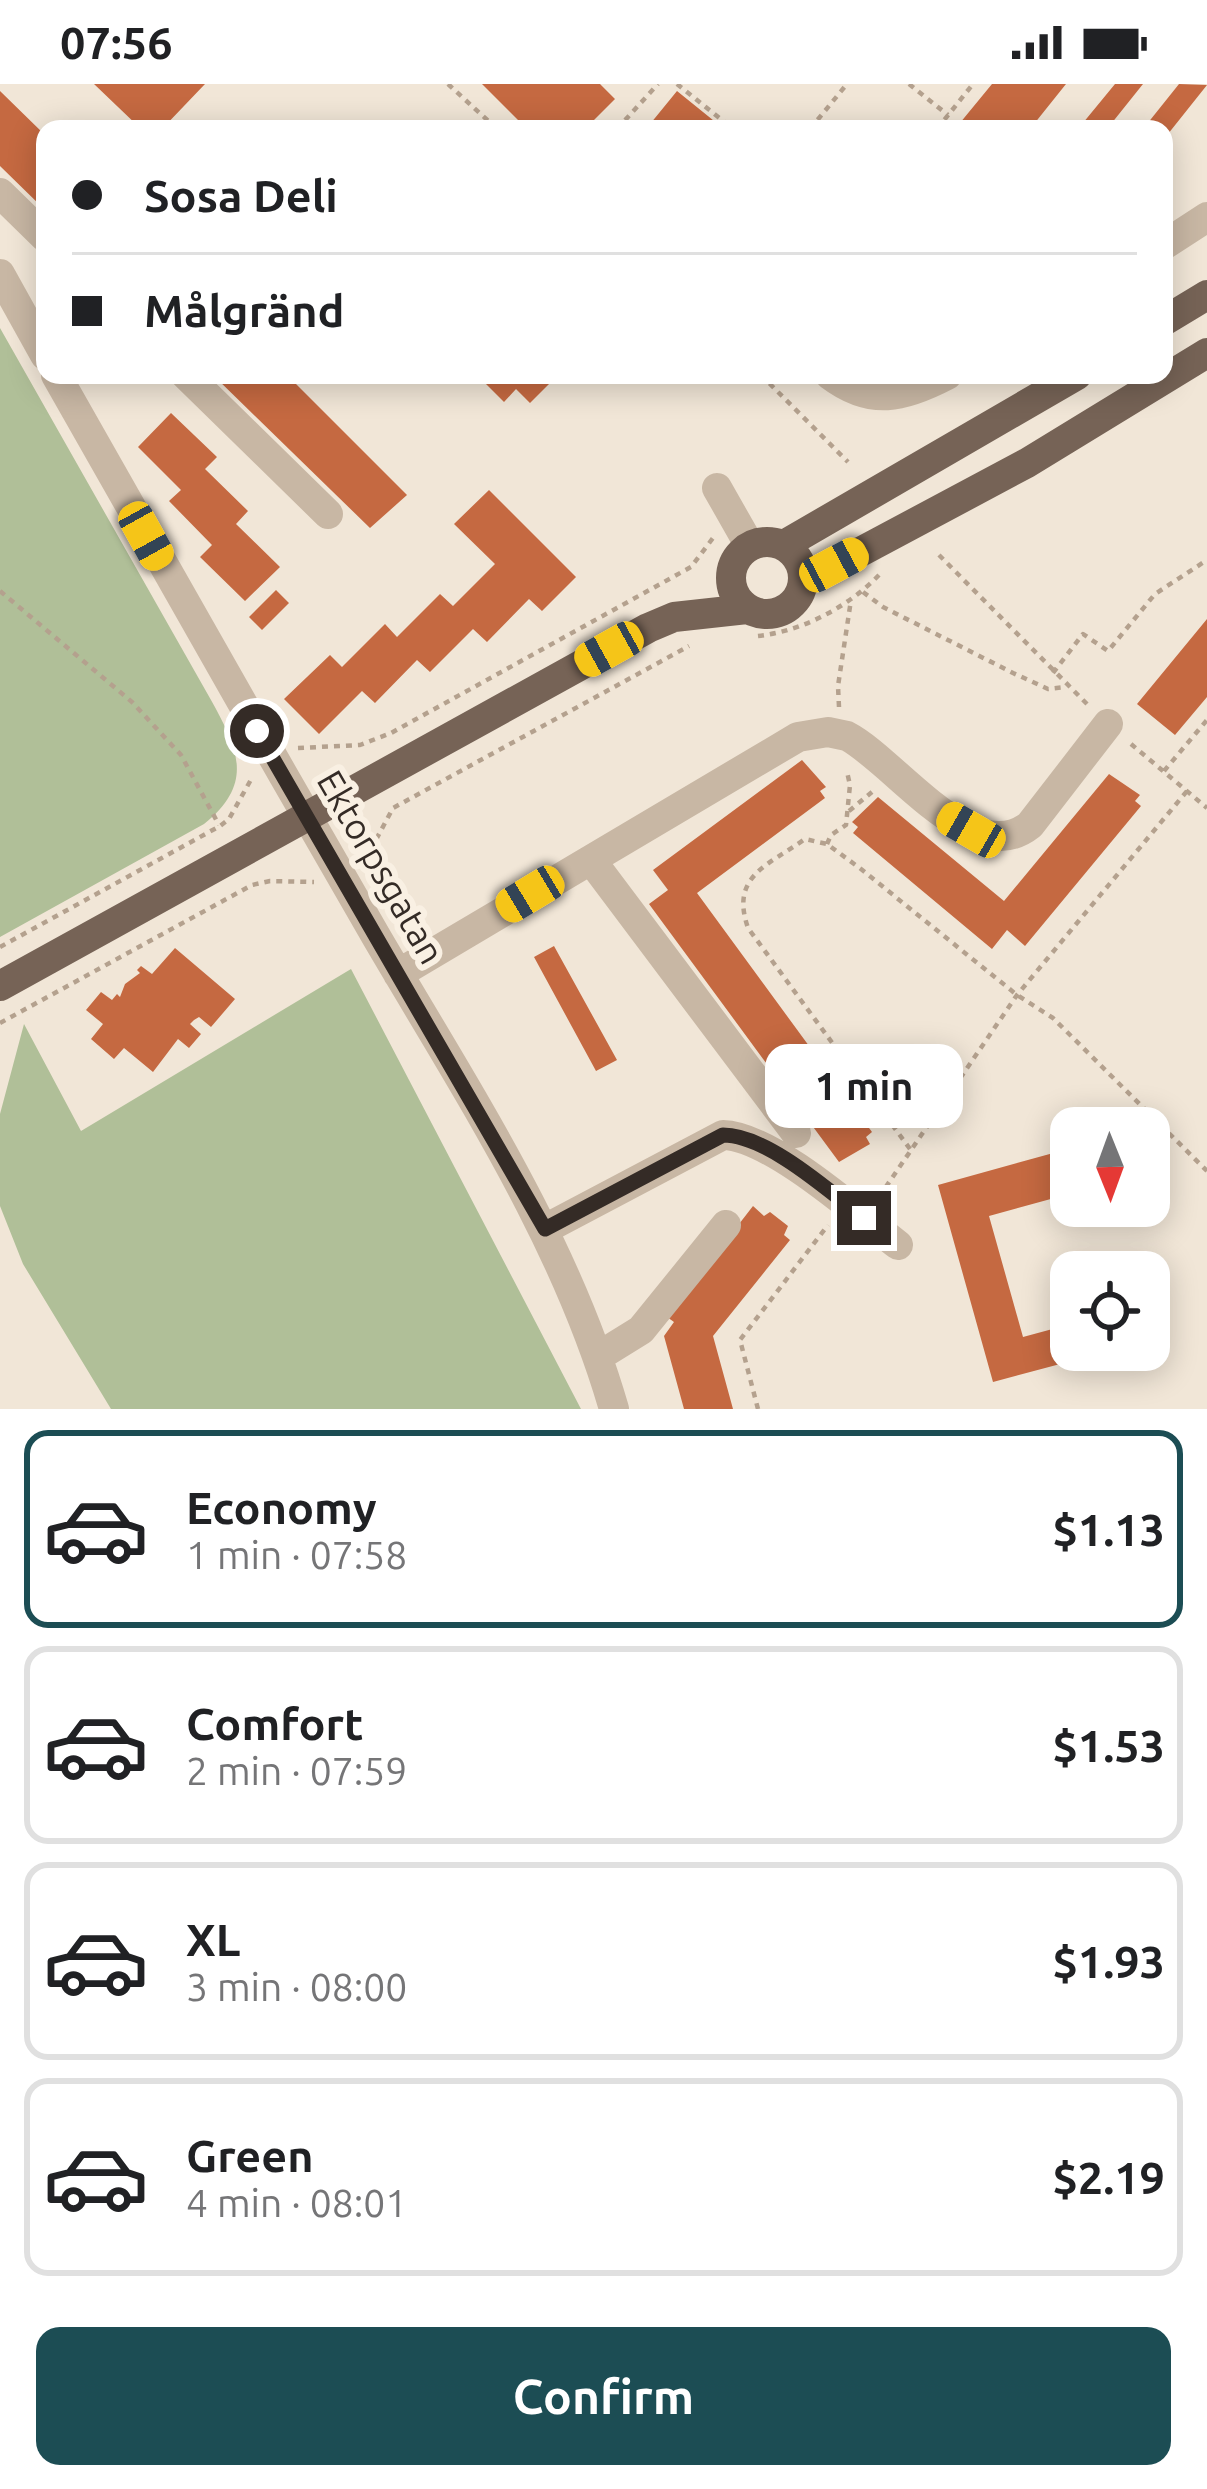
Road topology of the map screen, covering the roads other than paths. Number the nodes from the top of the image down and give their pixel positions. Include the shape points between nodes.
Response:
1 (0, 193) edge
2 (1207, 218) edge
3 (36, 228) edge
4 (1173, 239) edge
5 (0, 274) edge
6 (1207, 295) edge
7 (1173, 316) edge
8 (36, 339) edge
9 (1207, 352) edge
10 (1173, 373) edge
11 (61, 384) edge
12 (195, 384) edge
13 (842, 384) edge
14 (930, 384) edge
15 (1061, 384) edge
16 (1155, 384) edge
17 (717, 488) dead end
18 (328, 514) dead end
19 (743, 533) junction
20 (784, 545) junction
21 (731, 573) junction
22 (804, 582) junction
23 (674, 617) junction
24 (746, 622) junction
25 (1108, 724) road end
26 (306, 817) junction
27 (591, 860) junction
28 (398, 974) junction
29 (0, 986) edge
30 (796, 1132) dead end
31 (726, 1225) dead end
32 (545, 1229) junction
33 (898, 1245) dead end
34 (599, 1356) junction
35 (614, 1409) edge

1 - 3 street
2 - 4 street
5 - 8 street
6 - 7 main road
9 - 10 main road
11 - 26 street, Ektorpsgatan
12 - 18 street
13 - 14 street via 884,396
15 - 20 main road
16 - 22 main road via 1028,463
17 - 19 street
19 - 20 main road
19 - 21 main road
20 - 22 main road
21 - 23 main road
21 - 24 main road
22 - 24 main road via 784,610
23 - 24 main road
23 - 26 main road
25 - 27 street via 1030,825 1009,836 944,815 844,735 798,737
26 - 28 street, Ektorpsgatan
26 - 29 main road
27 - 28 street
27 - 30 street
28 - 32 street, Ektorpsgatan
31 - 34 street via 641,1330
32 - 33 street via 723,1135 740,1135 810,1176
32 - 34 street, Ektorpsgatan
34 - 35 street, Ektorpsgatan

